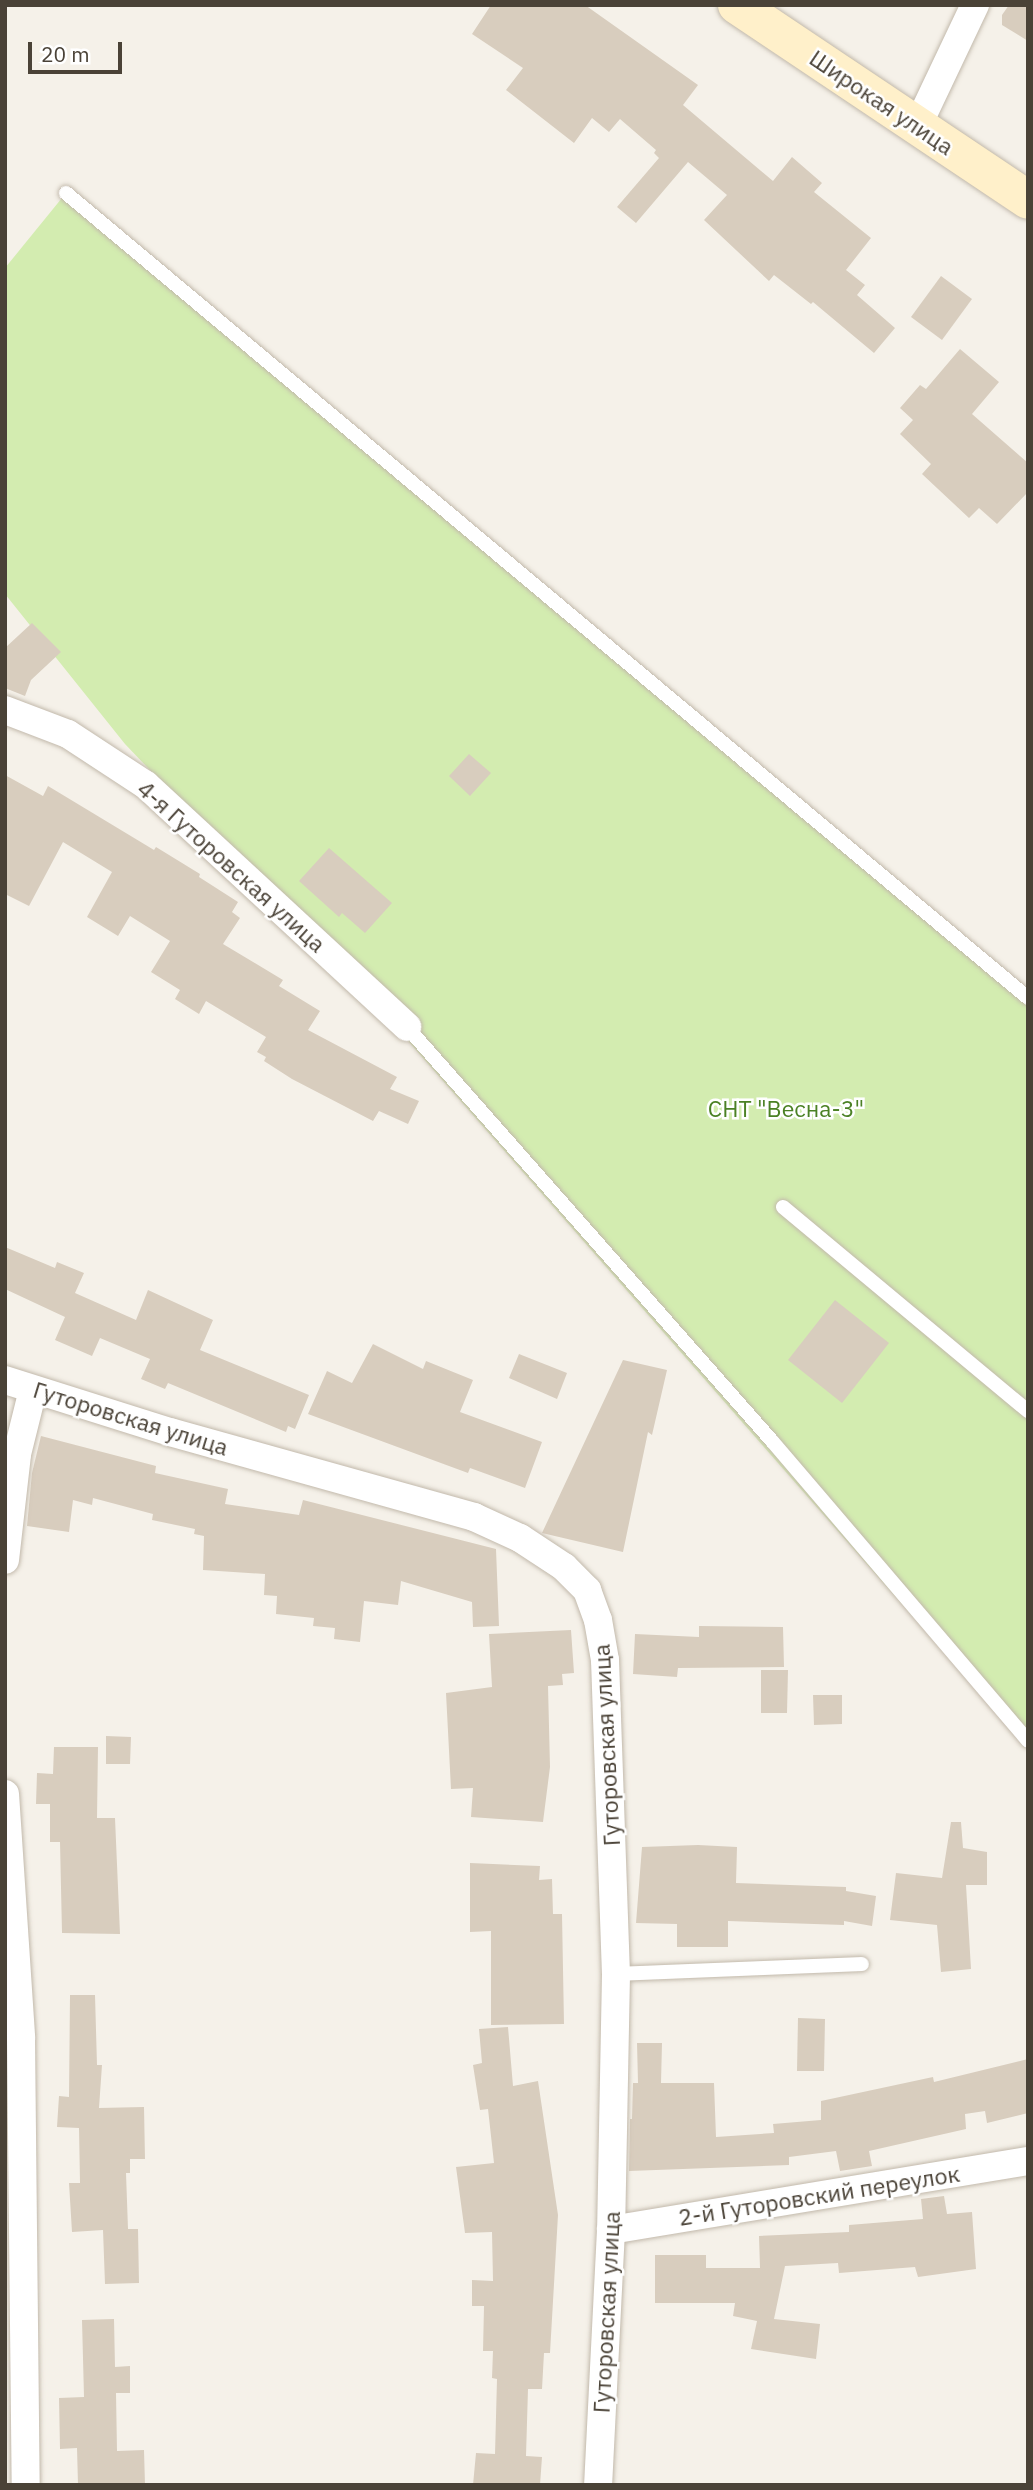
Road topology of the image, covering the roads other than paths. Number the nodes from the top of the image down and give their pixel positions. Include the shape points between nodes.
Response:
1 (737, 5) edge
2 (975, 5) edge
3 (918, 125) junction
4 (66, 193) dead end
5 (1028, 200) edge
6 (5, 710) edge
7 (1028, 998) edge
8 (407, 1027) joint
9 (783, 1207) dead end
10 (5, 1380) edge
11 (33, 1390) junction
12 (1028, 1411) edge
13 (5, 1560) edge
14 (1028, 1741) edge
15 (5, 1794) edge
16 (862, 1965) dead end
17 (616, 1974) junction
18 (1028, 2161) edge
19 (611, 2230) junction
20 (26, 2485) edge
21 (598, 2485) edge

1 - 3 street, Широкая улица
2 - 3 street
3 - 5 street, Широкая улица
4 - 7 lane
6 - 8 street, 4-я Гуторовская улица via 68,734 146,785
8 - 14 lane via 772,1441
9 - 12 lane
10 - 11 street, Гуторовская улица
11 - 13 street via 17,1454
11 - 17 street, Гуторовская улица via 474,1517 520,1538 564,1567 587,1590 605,1660
15 - 20 street via 21,2038
16 - 17 lane
17 - 19 street, Гуторовская улица
18 - 19 street, 2-й Гуторовский переулок
19 - 21 street, Гуторовская улица

